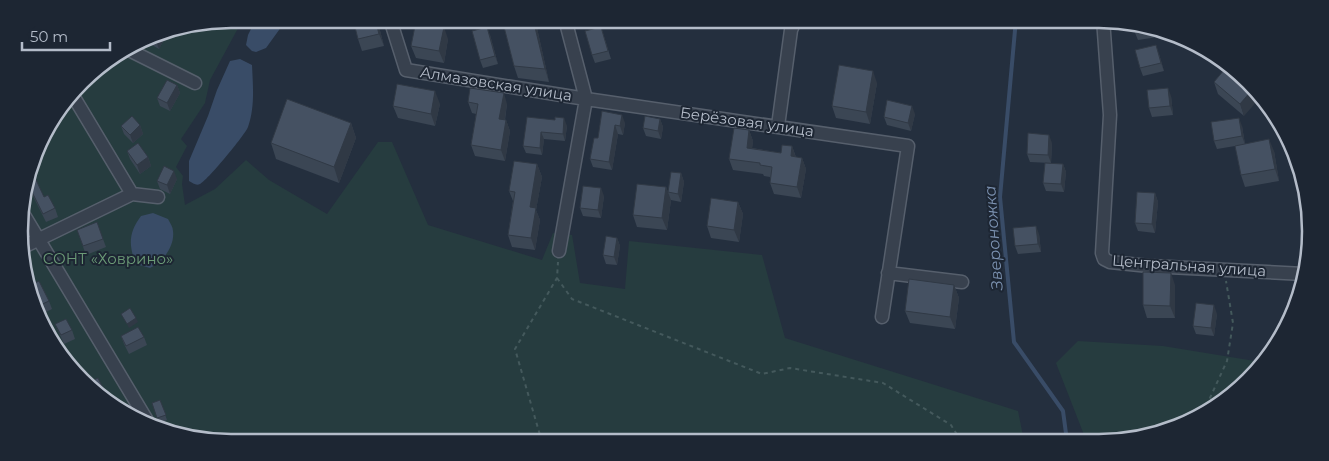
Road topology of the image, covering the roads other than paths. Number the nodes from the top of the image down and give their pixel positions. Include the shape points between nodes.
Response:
1 (393, 28) edge
2 (567, 28) edge
3 (792, 28) edge
4 (1104, 28) edge
5 (134, 52) edge
6 (195, 83) dead end
7 (75, 99) dead end
8 (586, 99) junction
9 (778, 126) junction
10 (132, 194) junction
11 (158, 198) dead end
12 (28, 222) edge
13 (39, 240) junction
14 (28, 245) edge
15 (560, 251) road end
16 (888, 273) junction
17 (1297, 274) edge
18 (962, 282) dead end
19 (882, 317) dead end
20 (143, 414) edge

1 - 8 street, Алмазовская улица via 406,70
2 - 8 street
3 - 9 street
4 - 17 street, Центральная улица via 1110,115 1104,259 1149,266
5 - 6 street
7 - 10 street
8 - 9 street, Берёзовая улица
8 - 15 street
9 - 16 street, Берёзовая улица via 908,146
10 - 11 street
10 - 13 street
12 - 13 street
13 - 14 street
13 - 20 street
16 - 18 street
16 - 19 street

